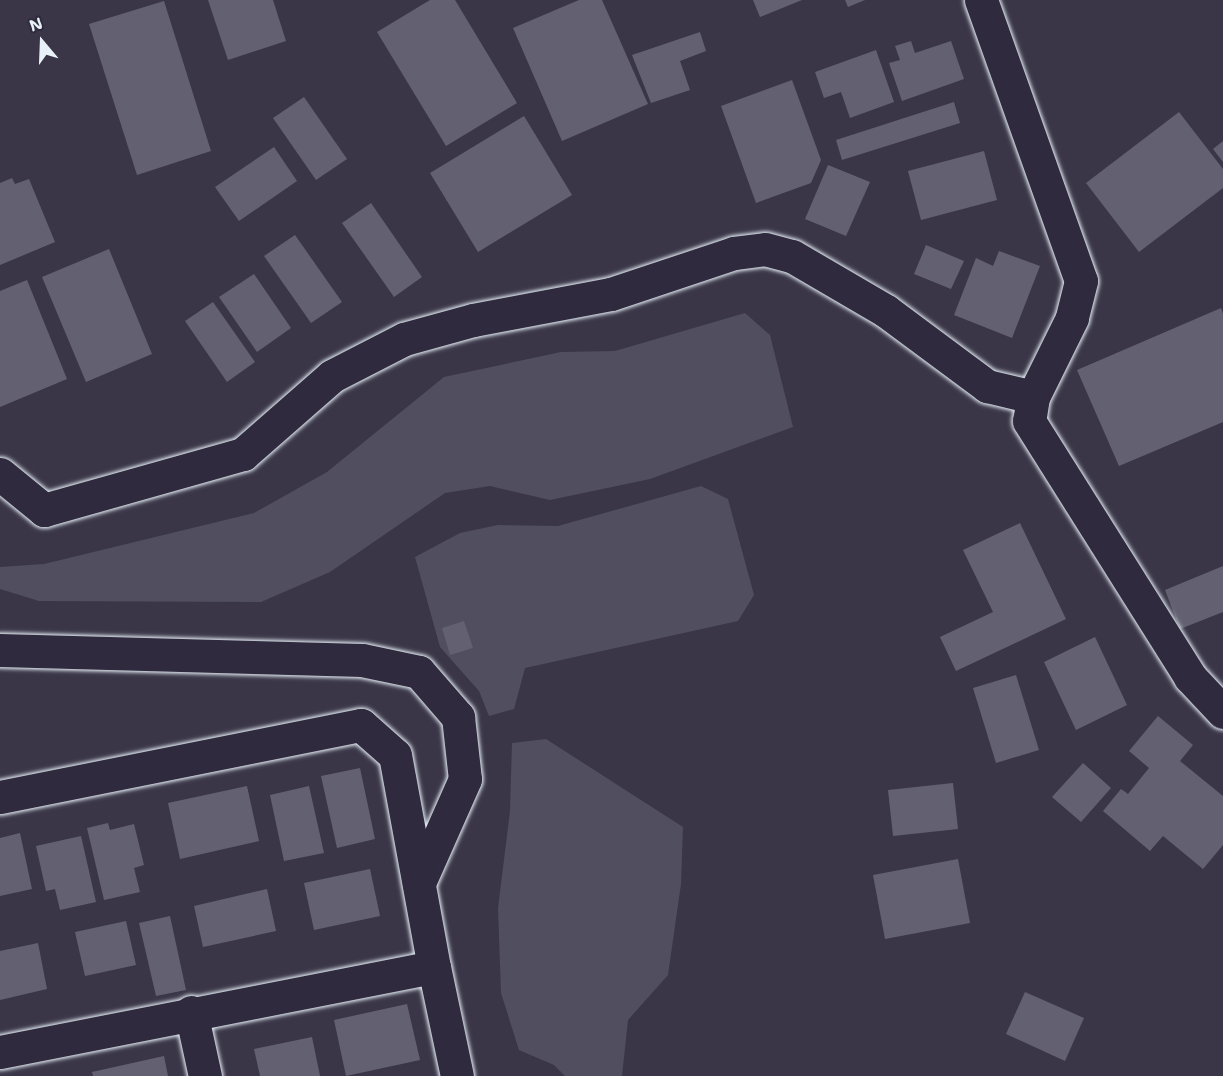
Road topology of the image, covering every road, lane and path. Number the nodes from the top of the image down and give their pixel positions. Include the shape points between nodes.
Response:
1 (981, 0) edge
2 (1033, 397) junction
3 (0, 474) edge
4 (0, 650) edge
5 (1223, 712) edge
6 (0, 797) edge
7 (418, 883) junction
8 (434, 967) junction
9 (192, 1012) junction
10 (0, 1052) edge
11 (205, 1076) edge
12 (457, 1076) edge

1 - 2 street via 1081,281 1072,318
2 - 3 street via 987,386 886,311 792,256 765,249 734,253 611,294 473,320 404,339 332,376 243,454 44,510
2 - 5 street via 1029,421 1190,677
4 - 7 street via 362,660 419,672 458,717 465,779
6 - 7 street via 361,725 395,755
7 - 8 street
8 - 9 street
8 - 12 street
9 - 10 street
9 - 11 street

